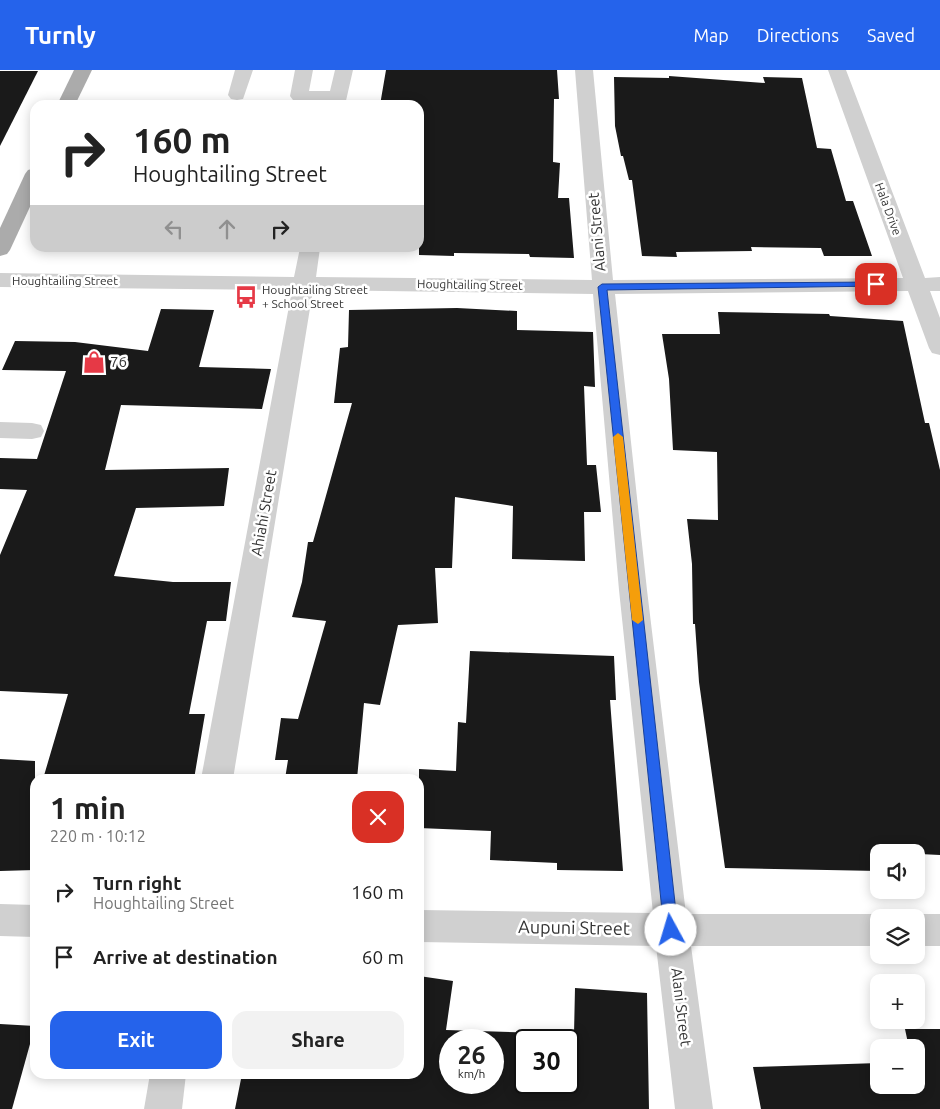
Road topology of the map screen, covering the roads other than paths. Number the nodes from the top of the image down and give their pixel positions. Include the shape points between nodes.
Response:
1 (82, 70) edge
2 (244, 70) edge
3 (304, 70) edge
4 (344, 70) edge
5 (584, 70) edge
6 (837, 70) edge
7 (237, 96) dead end
8 (68, 100) edge
9 (329, 100) edge
10 (337, 100) edge
11 (30, 185) edge
12 (0, 250) edge
13 (309, 252) edge
14 (0, 280) edge
15 (304, 282) junction
16 (915, 284) junction
17 (940, 284) edge
18 (602, 287) junction
19 (940, 348) edge
20 (0, 430) edge
21 (32, 431) dead end
22 (218, 774) edge
23 (0, 920) edge
24 (30, 921) edge
25 (424, 926) edge
26 (671, 930) junction
27 (870, 930) edge
28 (925, 930) edge
29 (940, 930) edge
30 (167, 1079) edge
31 (163, 1109) edge
32 (694, 1109) edge

1 - 8 main road
2 - 7 street
3 - 9 street via 299,96
4 - 10 street
5 - 18 street, Alani Street
6 - 16 street, Hala Drive
11 - 12 main road
13 - 15 street, Ahiahi Street
14 - 15 street, Houghtailing Street
15 - 18 street, Houghtailing Street
15 - 22 street, Ahiahi Street
16 - 17 street, Houghtailing Street
16 - 18 street, Houghtailing Street
16 - 19 street, Hala Drive
18 - 26 street, Alani Street
20 - 21 street
23 - 24 street
25 - 26 street, Aupuni Street
26 - 27 street, Aupuni Street
26 - 32 street, Alani Street
28 - 29 street
30 - 31 street

